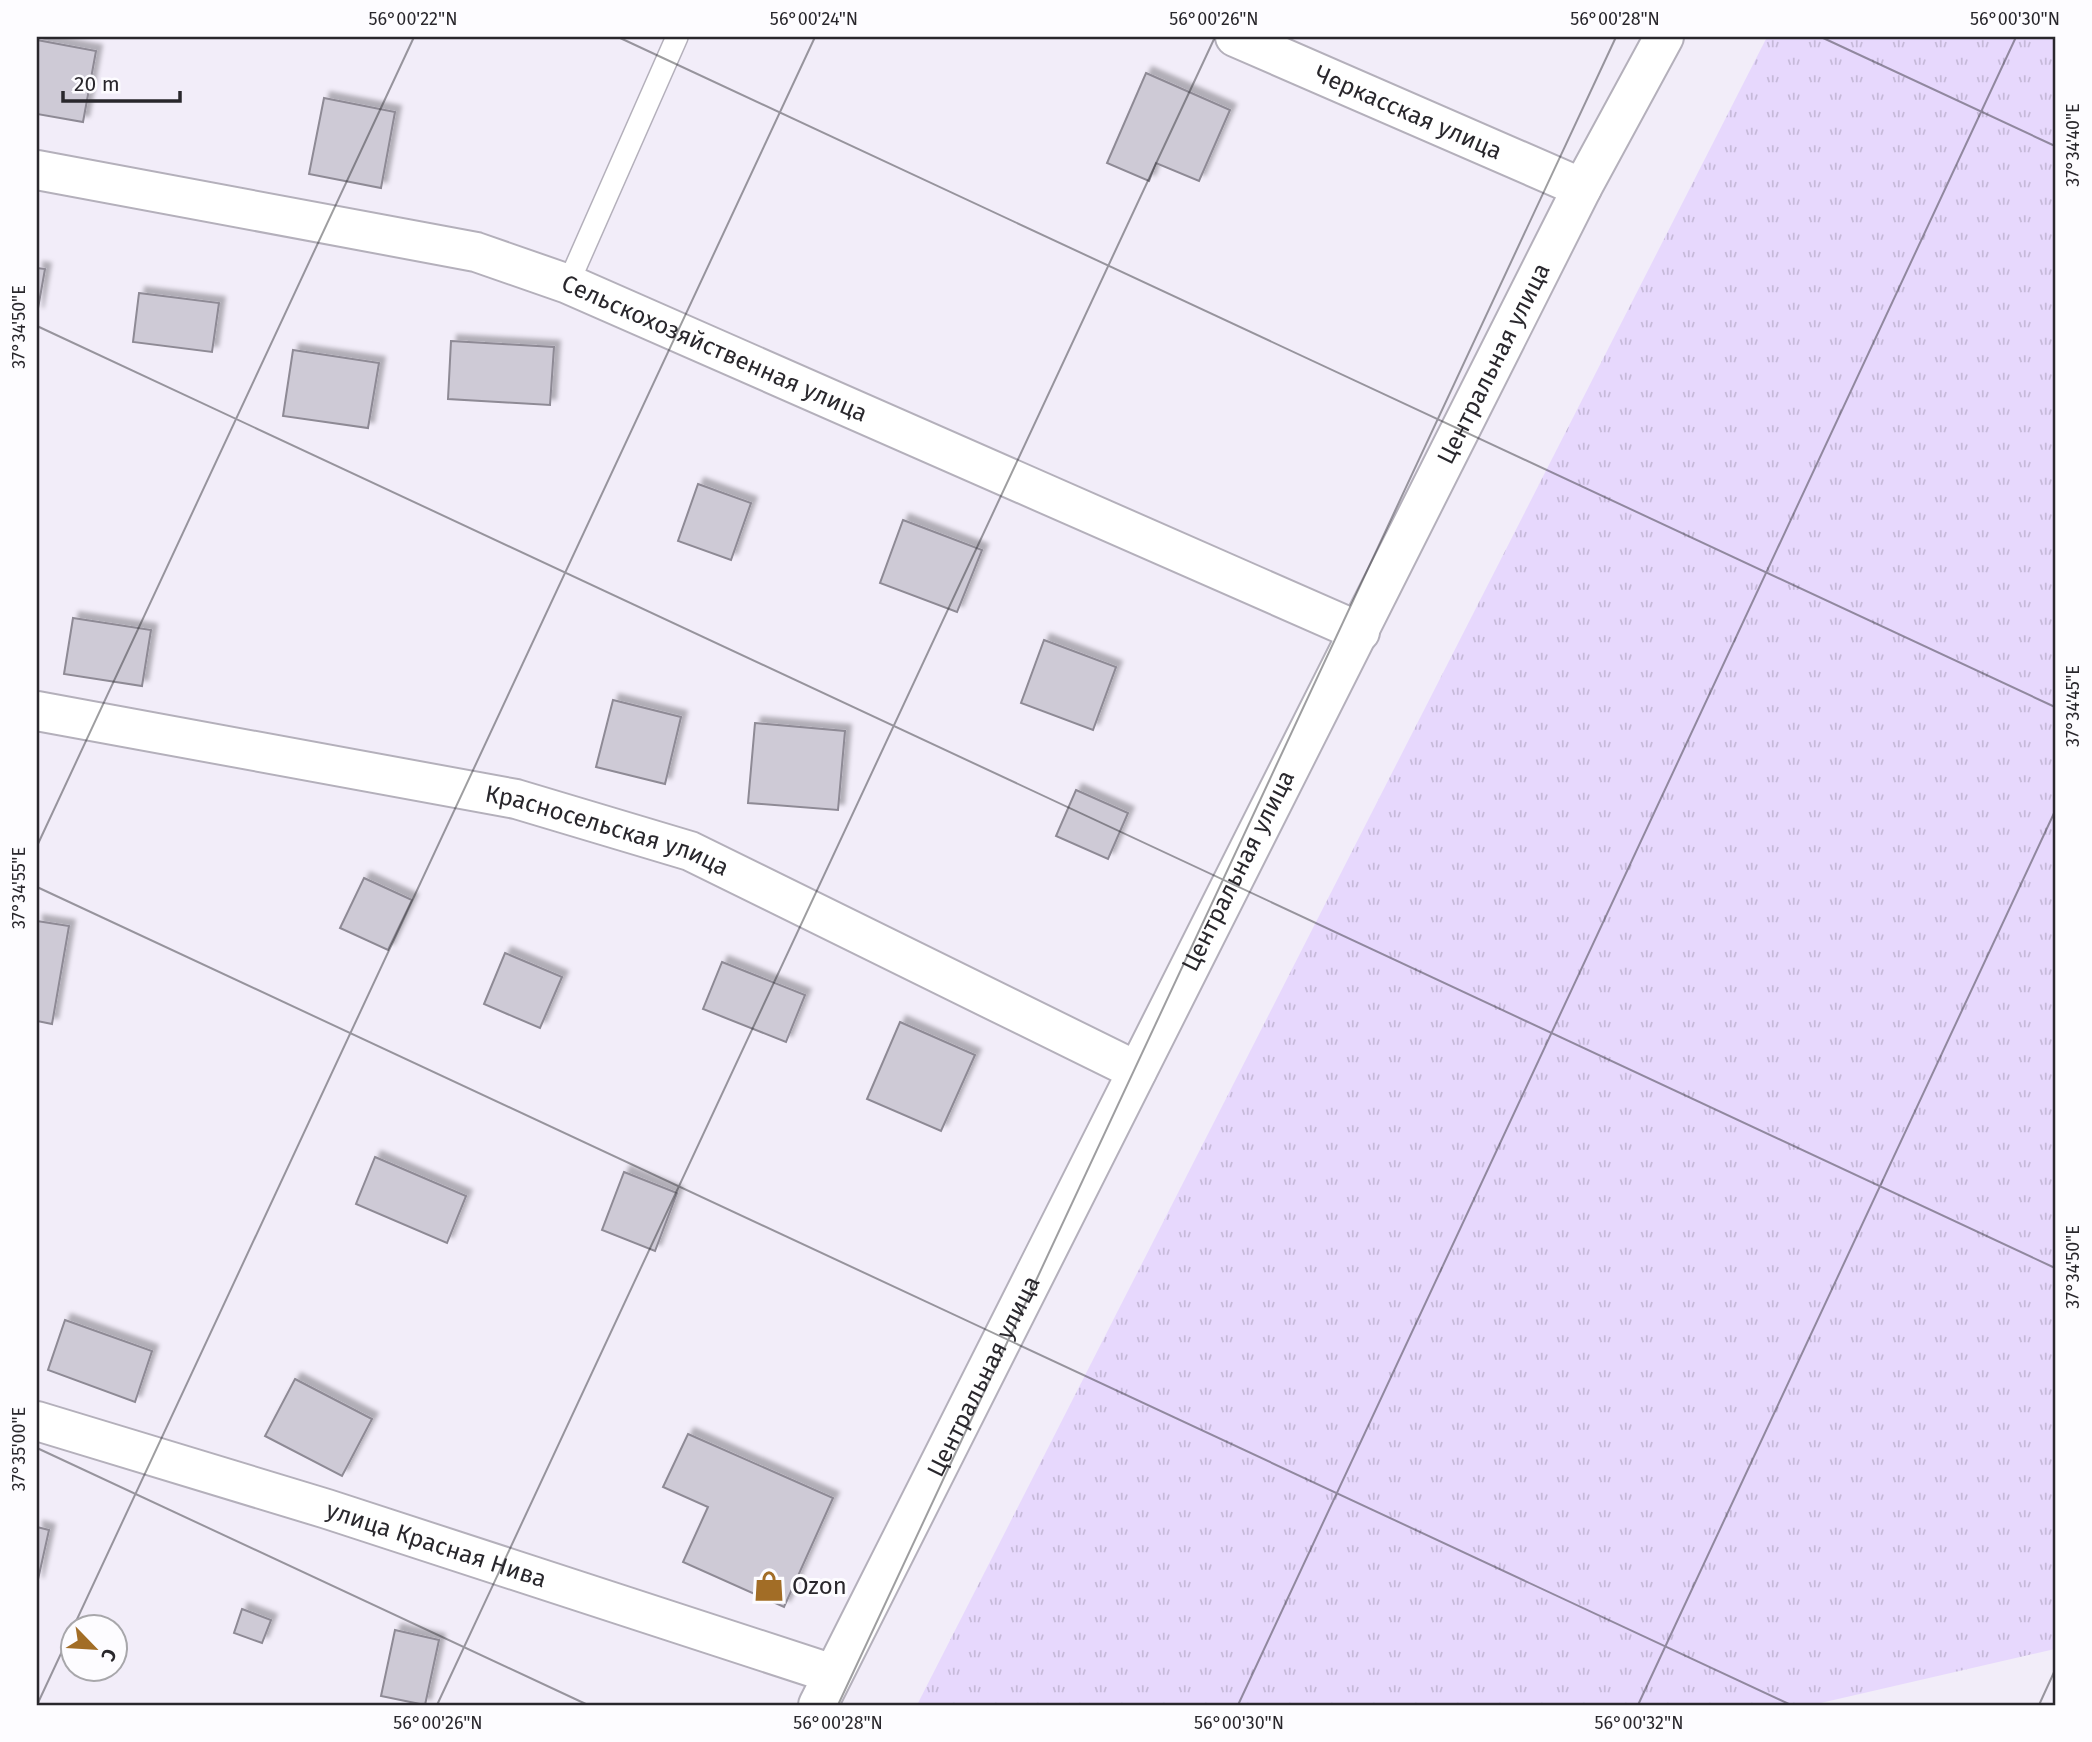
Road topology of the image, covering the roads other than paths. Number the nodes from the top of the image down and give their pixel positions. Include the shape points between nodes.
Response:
1 (677, 37) edge
2 (1235, 37) edge
3 (1664, 37) edge
4 (37, 170) edge
5 (1582, 188) junction
6 (568, 284) junction
7 (1360, 632) junction
8 (37, 711) edge
9 (1137, 1071) junction
10 (37, 1422) edge
11 (825, 1690) edge

1 - 6 lane
2 - 5 street, Черкасская улица
3 - 5 street, Центральная улица
4 - 6 street, Сельскохозяйственная улица via 476,252
5 - 7 street, Центральная улица
6 - 7 street, Сельскохозяйственная улица
7 - 9 street, Центральная улица
8 - 9 street, Красносельская улица via 516,799 690,851
9 - 11 street, Центральная улица
10 - 11 street, улица Красная Нива via 340,1513

